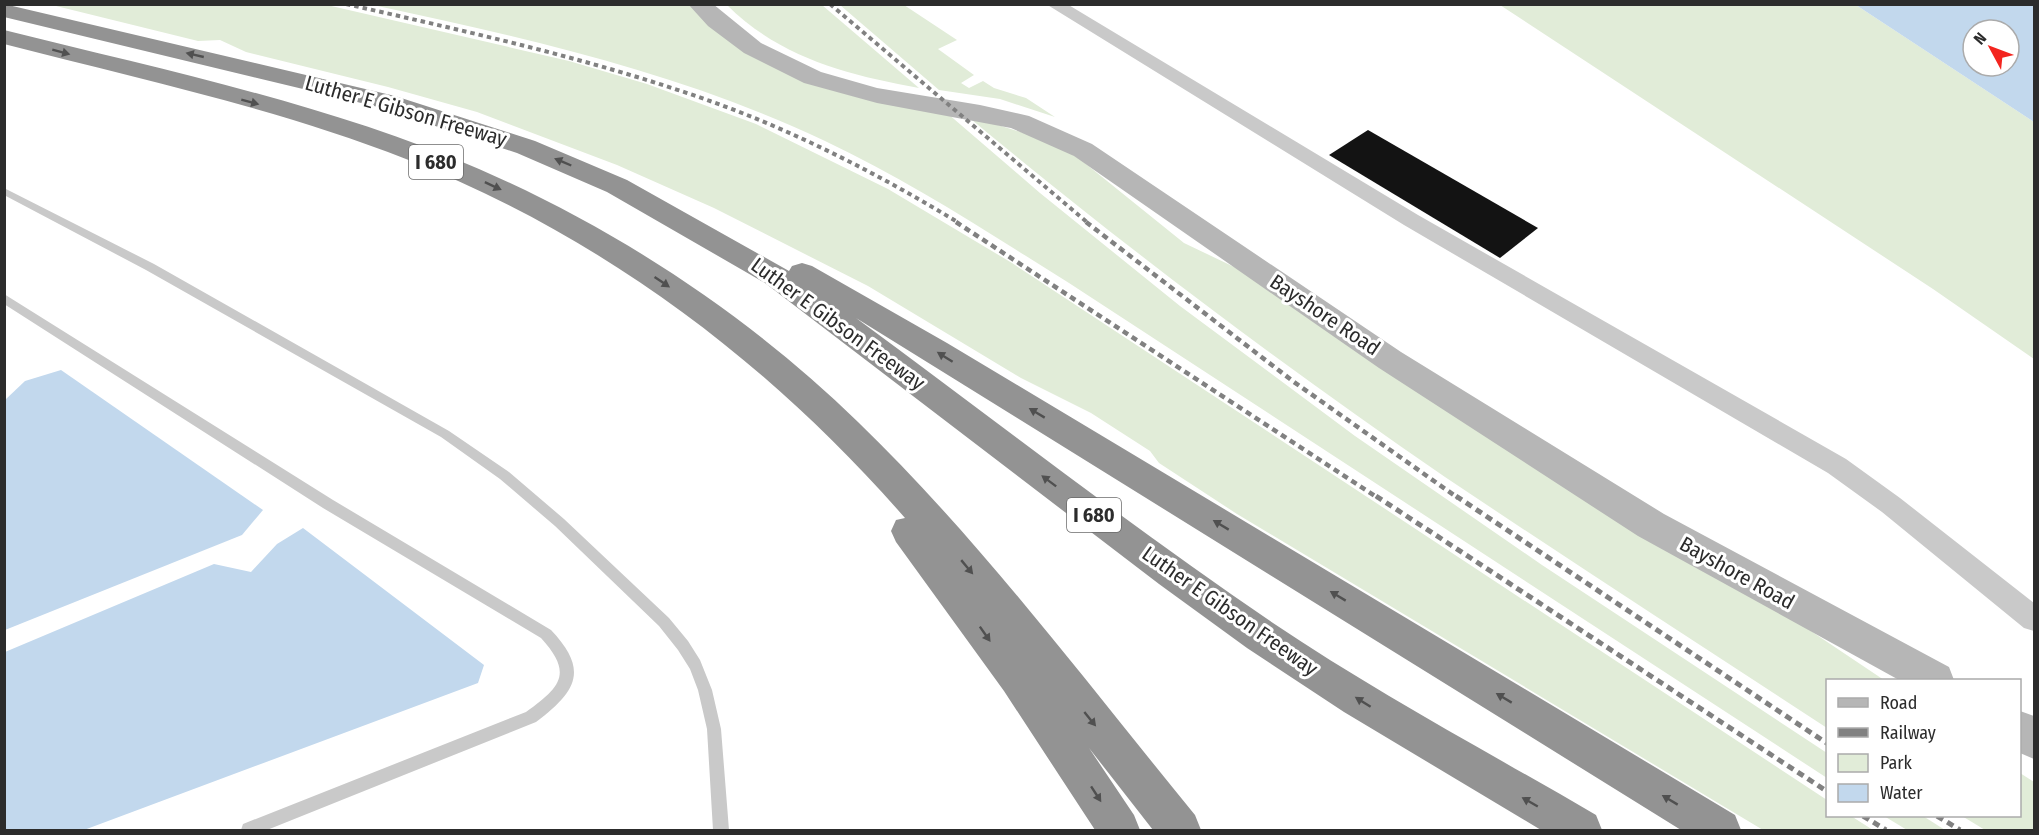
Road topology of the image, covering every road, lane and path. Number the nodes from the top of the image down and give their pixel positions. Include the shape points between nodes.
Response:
1 (699, 4) edge
2 (1054, 4) edge
3 (4, 10) edge
4 (4, 37) edge
5 (617, 186) junction
6 (4, 191) edge
7 (4, 298) edge
8 (813, 402) junction
9 (2034, 619) edge
10 (1931, 679) edge
11 (2021, 731) edge
12 (2034, 739) edge
13 (249, 831) edge
14 (721, 831) edge
15 (1119, 831) edge
16 (1180, 831) edge
17 (1581, 831) edge
18 (1720, 831) edge

1 - 10 street, Bayshore Road via 735,38 786,68 859,92 1020,122 1083,150 1390,360 1651,525
2 - 9 street via 1400,214 1837,466
5 -> 3 highway, Luther E Gibson Freeway / I 680 via 526,147 386,101
4 -> 8 highway, Luther E Gibson Freeway / I 680 via 345,129 488,184 574,227 653,276 734,334
17 -> 5 highway, Luther E Gibson Freeway / I 680 via 1358,699 1262,636 775,276
18 -> 5 highway via 874,314 766,252 655,196
6 - 14 lane via 160,272 445,434 519,486 650,609 682,644 698,671 709,703
7 - 13 lane via 328,504 546,634 563,649 569,666 565,685 551,703 531,717
8 -> 15 highway via 947,580 1075,761
8 -> 16 highway, Luther E Gibson Freeway / I 680 via 889,476
11 - 12 street

